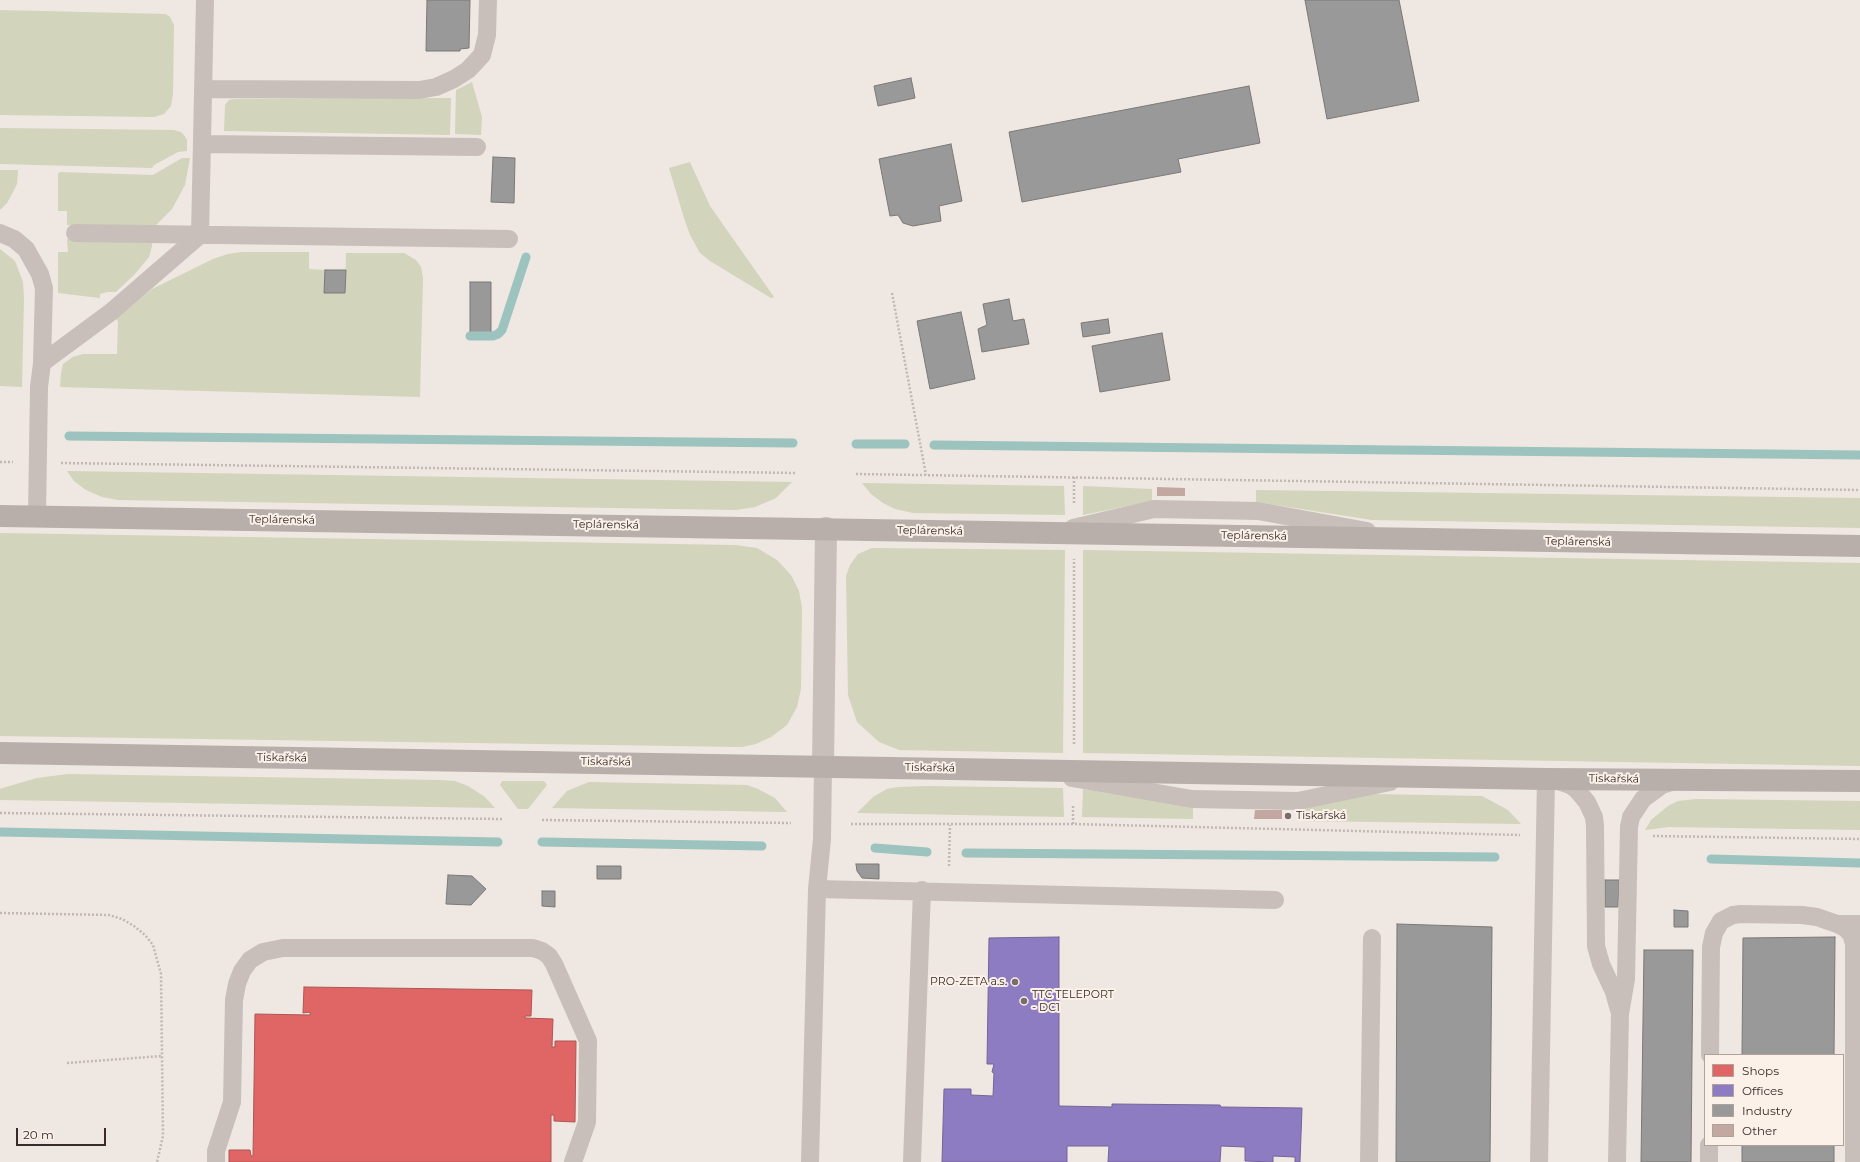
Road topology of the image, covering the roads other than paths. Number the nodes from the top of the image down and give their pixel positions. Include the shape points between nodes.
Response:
1 (205, 0) edge
2 (488, 0) edge
3 (204, 89) junction
4 (203, 144) junction
5 (477, 147) dead end
6 (0, 233) edge
7 (75, 233) dead end
8 (200, 235) junction
9 (509, 239) dead end
10 (42, 363) junction
11 (0, 516) edge
12 (37, 516) junction
13 (826, 528) junction
14 (1860, 546) edge
15 (0, 753) edge
16 (40, 754) junction
17 (0, 761) edge
18 (823, 766) junction
19 (1548, 779) junction
20 (1678, 780) junction
21 (1860, 781) edge
22 (1816, 782) junction
23 (1860, 785) edge
24 (818, 889) junction
25 (922, 890) junction
26 (1275, 900) dead end
27 (1837, 924) junction
28 (1860, 924) edge
29 (1372, 938) dead end
30 (1620, 1014) junction
31 (1710, 1054) edge
32 (1709, 1146) edge
33 (216, 1162) edge
34 (573, 1162) edge
35 (810, 1162) edge
36 (912, 1162) edge
37 (1369, 1162) edge
38 (1539, 1162) edge
39 (1618, 1162) edge
40 (1709, 1162) edge
41 (1854, 1162) edge

1 - 3 lane
2 - 3 lane via 487,35 482,55 468,70 436,87 419,90
3 - 4 lane
4 - 5 lane
4 - 8 lane
6 - 10 lane via 14,239 26,249 40,274 45,300
7 - 8 lane
8 - 9 lane
8 - 10 lane via 111,312
10 - 12 lane
11 - 12 street, Teplárenská
12 - 13 street, Teplárenská
13 - 14 street, Teplárenská
13 - 18 street
15 - 16 street, Tiskařská
16 - 17 lane
16 - 18 street, Tiskařská
18 - 19 street, Tiskařská
18 - 24 lane
19 - 20 street, Tiskařská
19 - 30 lane via 1576,789 1594,817 1596,946 1601,964 1618,1001
19 - 38 lane
20 - 22 street, Tiskařská
20 - 30 lane via 1653,790 1643,799 1631,817 1626,978
21 - 22 street, Tiskařská
22 - 23 street
24 - 25 lane
24 - 35 lane
25 - 26 lane
25 - 36 lane
27 - 28 lane
27 - 31 lane via 1802,915 1741,914 1721,921 1714,933 1711,947
27 - 41 lane via 1851,934 1854,944
29 - 37 lane
30 - 39 lane
32 - 40 lane
33 - 34 lane via 216,1150 232,1102 234,1000 242,971 250,960 263,952 291,948 533,948 549,956 554,964 588,1041 587,1122

